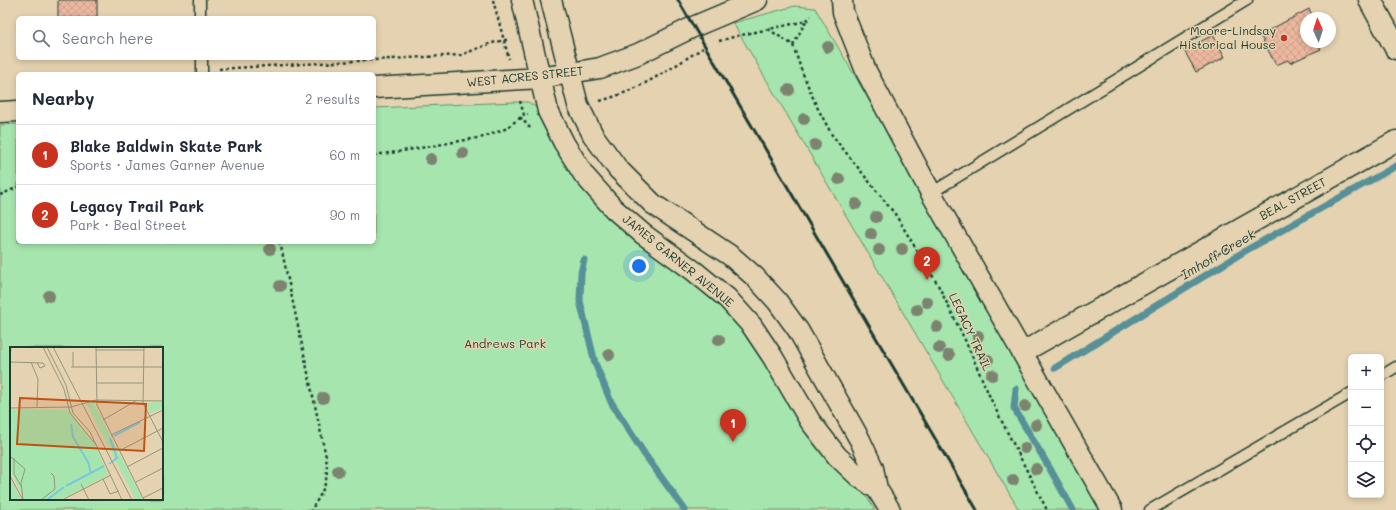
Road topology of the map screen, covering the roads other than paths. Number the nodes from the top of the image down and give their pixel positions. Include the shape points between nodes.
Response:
1 (200, 0) edge
2 (522, 0) edge
3 (551, 0) edge
4 (757, 0) edge
5 (842, 0) edge
6 (1247, 0) edge
7 (1370, 0) edge
8 (200, 16) edge
9 (1396, 48) edge
10 (202, 60) edge
11 (202, 72) edge
12 (569, 74) junction
13 (540, 78) junction
14 (376, 88) edge
15 (16, 111) edge
16 (0, 112) edge
17 (1396, 141) edge
18 (931, 193) junction
19 (1023, 352) junction
20 (1396, 367) edge
21 (1384, 374) edge
22 (1348, 395) edge
23 (877, 489) junction
24 (890, 510) edge
25 (1112, 510) edge
26 (1150, 510) edge

1 - 8 lane
2 - 13 street, JAMES GARNER AVENUE
3 - 12 street, JAMES GARNER AVENUE
4 - 12 street, WEST ACRES STREET via 638,54 600,68
5 - 18 street via 843,12 866,71
6 - 18 lane
7 - 9 street
10 - 11 lane
12 - 13 street, WEST ACRES STREET
12 - 23 street, JAMES GARNER AVENUE via 578,105 593,135 618,169 653,204 731,256 777,301 798,330 860,440 873,468
13 - 14 street, WEST ACRES STREET
13 - 23 street, JAMES GARNER AVENUE via 548,111 584,175 614,209 643,234 727,298 752,326 810,421 837,456 859,477
15 - 16 street
17 - 19 street, BEAL STREET
18 - 19 street
19 - 25 street
20 - 21 lane
22 - 26 lane
23 - 24 street, JAMES GARNER AVENUE

